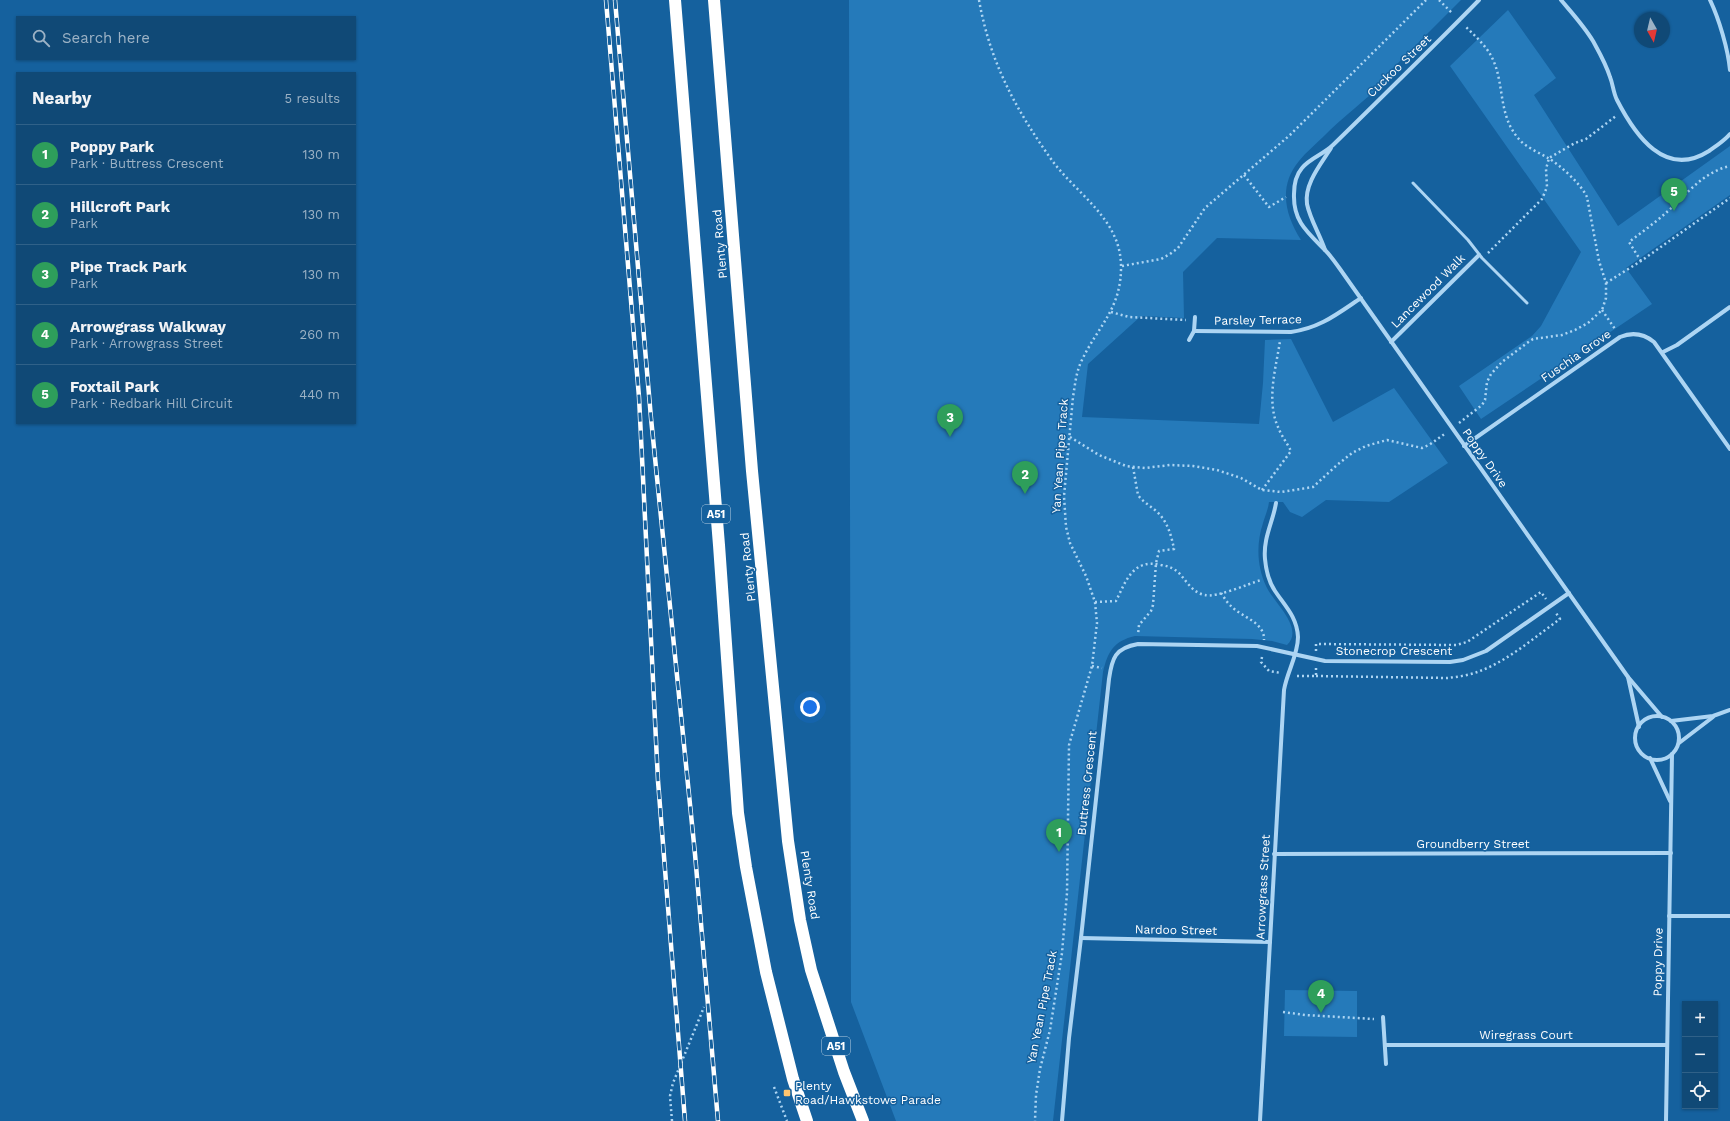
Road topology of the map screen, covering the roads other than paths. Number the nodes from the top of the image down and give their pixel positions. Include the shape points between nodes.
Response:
1 (675, 0) edge
2 (714, 0) edge
3 (1479, 0) edge
4 (1561, 0) edge
5 (1710, 0) edge
6 (1730, 70) edge
7 (1730, 134) edge
8 (1332, 146) junction
9 (1413, 183) dead end
10 (1293, 195) joint
11 (1307, 197) joint
12 (1325, 250) junction
13 (1481, 257) junction
14 (1361, 298) junction
15 (1527, 303) dead end
16 (1730, 307) edge
17 (1195, 318) road end
18 (1194, 331) junction
19 (1189, 340) dead end
20 (1391, 342) junction
21 (1663, 352) junction
22 (1464, 446) junction
23 (1730, 449) edge
24 (1276, 502) dead end
25 (1569, 593) junction
26 (1294, 655) junction
27 (1628, 677) junction
28 (1730, 710) edge
29 (1713, 716) junction
30 (1662, 717) junction
31 (1671, 721) junction
32 (1639, 727) junction
33 (1679, 743) junction
34 (1672, 754) junction
35 (1650, 758) junction
36 (1671, 804) junction
37 (1671, 853) junction
38 (1274, 854) junction
39 (1669, 916) junction
40 (1730, 916) edge
41 (1081, 938) junction
42 (1270, 942) junction
43 (1383, 1018) road end
44 (1667, 1044) junction
45 (1385, 1045) junction
46 (1386, 1064) dead end
47 (807, 1121) edge
48 (863, 1121) edge
49 (1062, 1121) edge
50 (1260, 1121) edge
51 (1666, 1121) edge

1 - 47 highway, Plenty Road / A51 via 738,813 766,972 792,1079
2 - 48 highway, Plenty Road / A51 via 752,464 788,841 800,920 811,970 844,1072
3 - 8 street, Cuckoo Street
4 - 7 street via 1592,40 1608,70 1616,98 1636,131 1663,156 1683,161 1699,156
5 - 6 street via 1719,24
8 - 10 street, Cuckoo Street via 1301,169
8 - 11 street, Cuckoo Street via 1311,181
9 - 13 lane, Lancewood Walk
10 - 12 street, Poppy Drive via 1300,223
11 - 12 street, Poppy Drive via 1310,213
12 - 14 street, Poppy Drive
13 - 15 lane, Lancewood Walk
13 - 20 street, Lancewood Walk
14 - 18 street, Parsley Terrace via 1319,325 1306,330
14 - 20 street, Poppy Drive
16 - 21 street
17 - 18 street
18 - 19 street
20 - 22 street, Poppy Drive
21 - 22 street, Fuschia Grove via 1648,337 1620,337
21 - 23 street, Fuschia Grove
22 - 25 street, Poppy Drive
24 - 26 street, Arrowgrass Street via 1264,549 1269,578 1295,619 1298,635
25 - 26 street, Stonecrop Crescent via 1486,651 1463,660 1316,660
25 - 27 street, Poppy Drive
26 - 38 street, Arrowgrass Street via 1284,690
26 - 41 street, Buttress Crescent via 1263,647 1138,644 1130,645 1117,653 1110,669
27 - 30 street, Poppy Drive
27 - 32 street, Poppy Drive
28 - 29 street
29 - 31 street
29 - 33 street
30 - 31 street
30 - 32 street via 1649,718
31 - 33 street via 1677,729
32 - 35 street via 1637,745 1642,753
33 - 34 street
34 - 35 street via 1662,759
34 - 36 street, Poppy Drive
35 - 36 street, Poppy Drive
36 - 37 street, Poppy Drive
37 - 38 street, Groundberry Street
37 - 39 street, Poppy Drive
38 - 42 street, Arrowgrass Street
39 - 40 street
39 - 44 street, Poppy Drive
41 - 42 street, Nardoo Street
41 - 49 street, Buttress Crescent
42 - 50 street, Arrowgrass Street
43 - 45 street
44 - 45 street, Wiregrass Court
44 - 51 street, Poppy Drive
45 - 46 street

